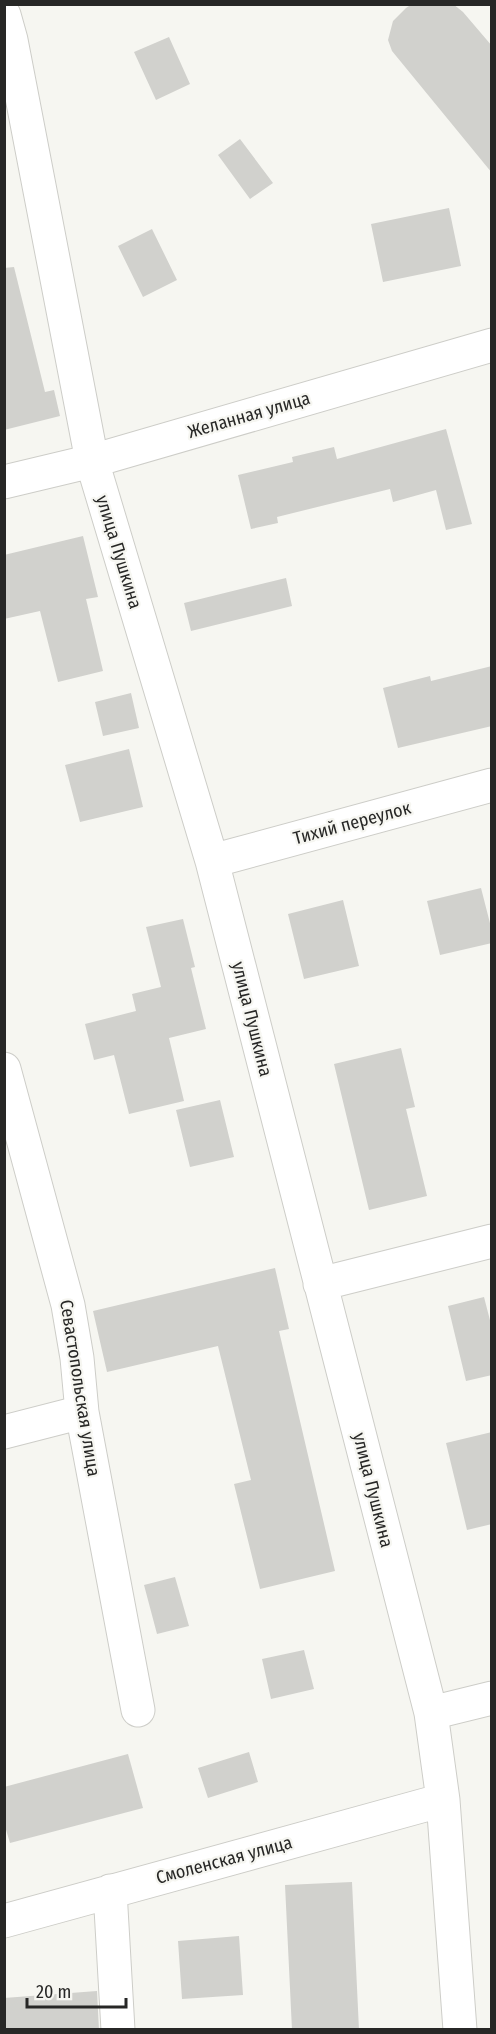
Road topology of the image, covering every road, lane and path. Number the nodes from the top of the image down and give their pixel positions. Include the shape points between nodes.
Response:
1 (4, 15) edge
2 (492, 345) edge
3 (92, 461) junction
4 (4, 482) edge
5 (492, 785) edge
6 (212, 861) junction
7 (4, 1069) edge
8 (492, 1241) edge
9 (320, 1284) junction
10 (82, 1412) junction
11 (4, 1432) edge
12 (492, 1698) edge
13 (138, 1710) dead end
14 (430, 1713) junction
15 (443, 1800) junction
16 (110, 1892) junction
17 (4, 1921) edge
18 (118, 2030) edge
19 (460, 2030) edge

1 - 3 street, улица Пушкина
2 - 3 street, Желанная улица
3 - 4 street, Желанная улица
3 - 6 street, улица Пушкина
5 - 6 street, Тихий переулок
6 - 9 street, улица Пушкина
7 - 10 street, Севастопольская улица via 68,1305
8 - 9 street
9 - 14 street, улица Пушкина
10 - 11 street
10 - 13 street, Севастопольская улица
12 - 14 street
14 - 15 street, улица Пушкина
15 - 16 street, Смоленская улица
15 - 19 street, улица Пушкина
16 - 17 street, Смоленская улица
16 - 18 street

